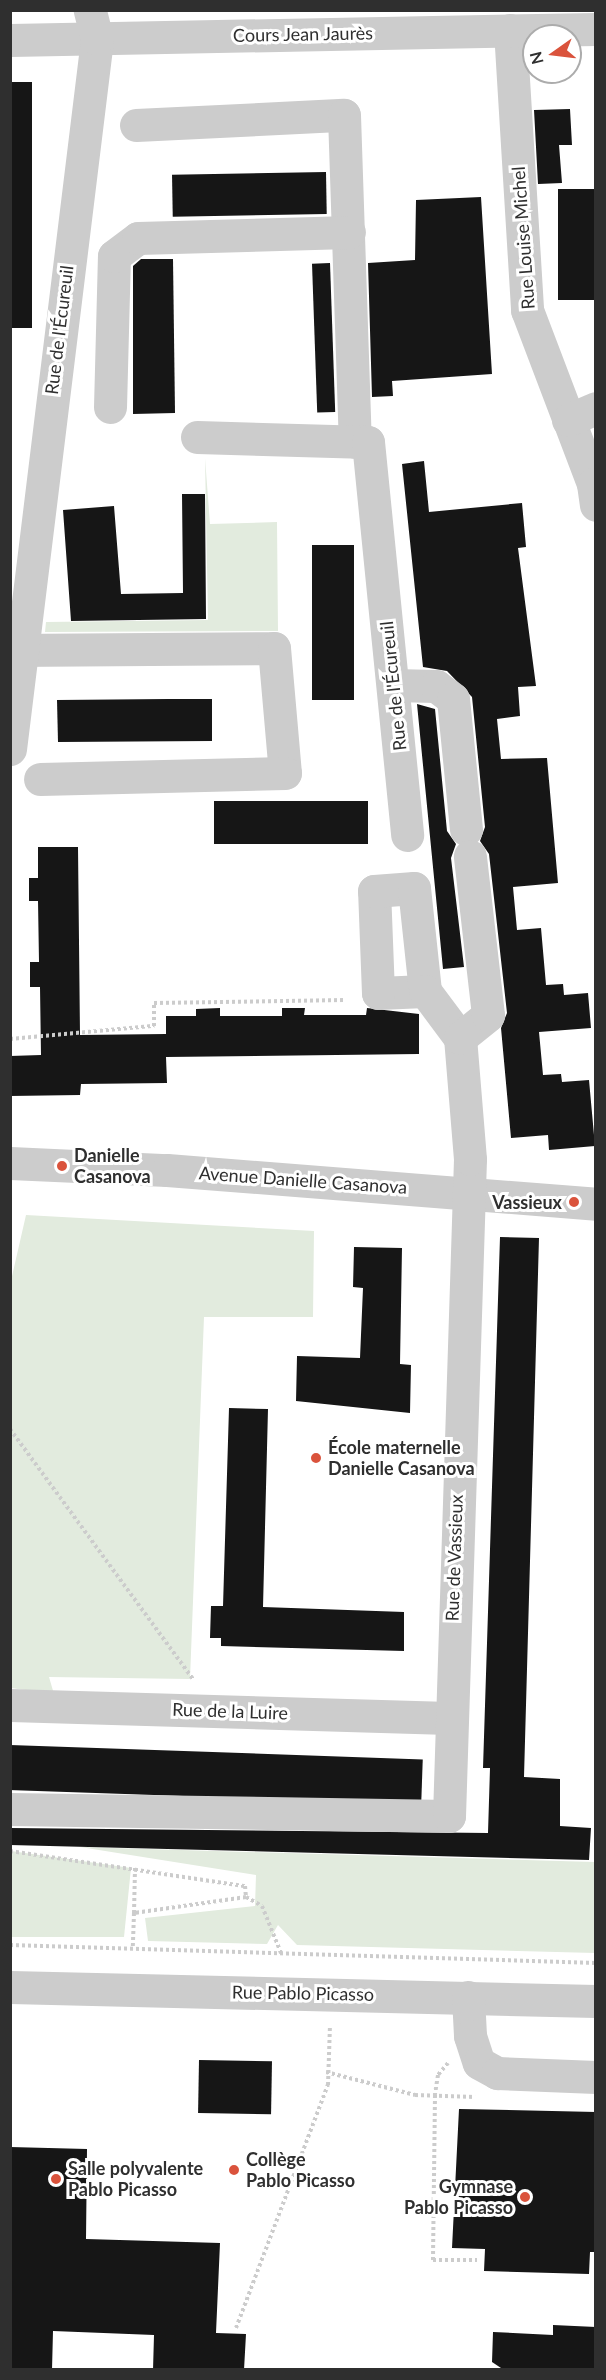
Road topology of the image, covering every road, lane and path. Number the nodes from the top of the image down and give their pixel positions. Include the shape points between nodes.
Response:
1 (94, 25) edge
2 (596, 29) edge
3 (510, 30) junction
4 (10, 40) edge
5 (136, 125) dead end
6 (349, 232) junction
7 (110, 407) dead end
8 (582, 414) edge
9 (197, 437) dead end
10 (356, 442) junction
11 (596, 506) edge
12 (17, 650) edge
13 (393, 685) junction
14 (10, 749) edge
15 (40, 779) dead end
16 (407, 835) dead end
17 (425, 991) dead end
18 (344, 1000) dead end
19 (460, 1038) junction
20 (10, 1039) edge
21 (10, 1164) edge
22 (467, 1192) junction
23 (596, 1204) edge
24 (10, 1429) edge
25 (10, 1705) edge
26 (204, 1710) junction
27 (449, 1718) junction
28 (10, 1809) edge
29 (10, 1851) edge
30 (135, 1868) junction
31 (246, 1897) junction
32 (134, 1913) junction
33 (10, 1945) edge
34 (133, 1948) junction
35 (272, 1952) junction
36 (281, 1953) junction
37 (596, 1963) edge
38 (273, 1964) dead end
39 (10, 1987) edge
40 (332, 1994) junction
41 (468, 1997) junction
42 (596, 2001) edge
43 (470, 2037) junction
44 (326, 2072) junction
45 (596, 2077) edge
46 (435, 2095) junction
47 (481, 2097) dead end
48 (477, 2260) dead end
49 (236, 2328) dead end

1 - 3 street, Cours Jean Jaurès
1 - 4 street, Cours Jean Jaurès
1 - 12 street, Rue de l'Écureuil
2 - 3 street, Cours Jean Jaurès
3 - 8 street, Rue Louise Michel via 527,310
5 - 6 street via 344,115
6 - 7 street via 138,238 114,256
6 - 10 street
8 - 11 street, Rue Louise Michel
9 - 10 street
10 - 13 street, Rue de l'Écureuil via 368,442
12 - 14 street, Rue de l'Écureuil
12 - 15 street via 274,648 285,773
13 - 16 street, Rue de l'Écureuil
13 - 19 street via 436,686 453,699 488,1015
17 - 19 street
18 - 20 path via 154,1003 154,1026
19 - 22 street, Rue de Vassieux via 470,1159
21 - 22 street, Avenue Danielle Casanova
22 - 23 street, Avenue Danielle Casanova
22 - 27 street, Rue de Vassieux
24 - 26 path via 204,1694
25 - 26 street, Rue de la Luire
26 - 27 street, Rue de la Luire
27 - 28 street, Rue de Vassieux via 449,1816
29 - 30 path
30 - 31 path via 245,1886
30 - 32 path
31 - 32 path
31 - 36 path via 262,1906
32 - 34 path
33 - 34 path
34 - 35 path
35 - 36 path
35 - 38 path
36 - 37 path
39 - 40 street, Rue Pablo Picasso
40 - 41 street, Rue Pablo Picasso
40 - 44 path
41 - 42 street, Rue Pablo Picasso
41 - 43 street
43 - 45 street via 479,2063 497,2073
43 - 46 path via 438,2075
44 - 46 path via 384,2089
44 - 49 path via 328,2085
46 - 47 path
46 - 48 path via 433,2260

